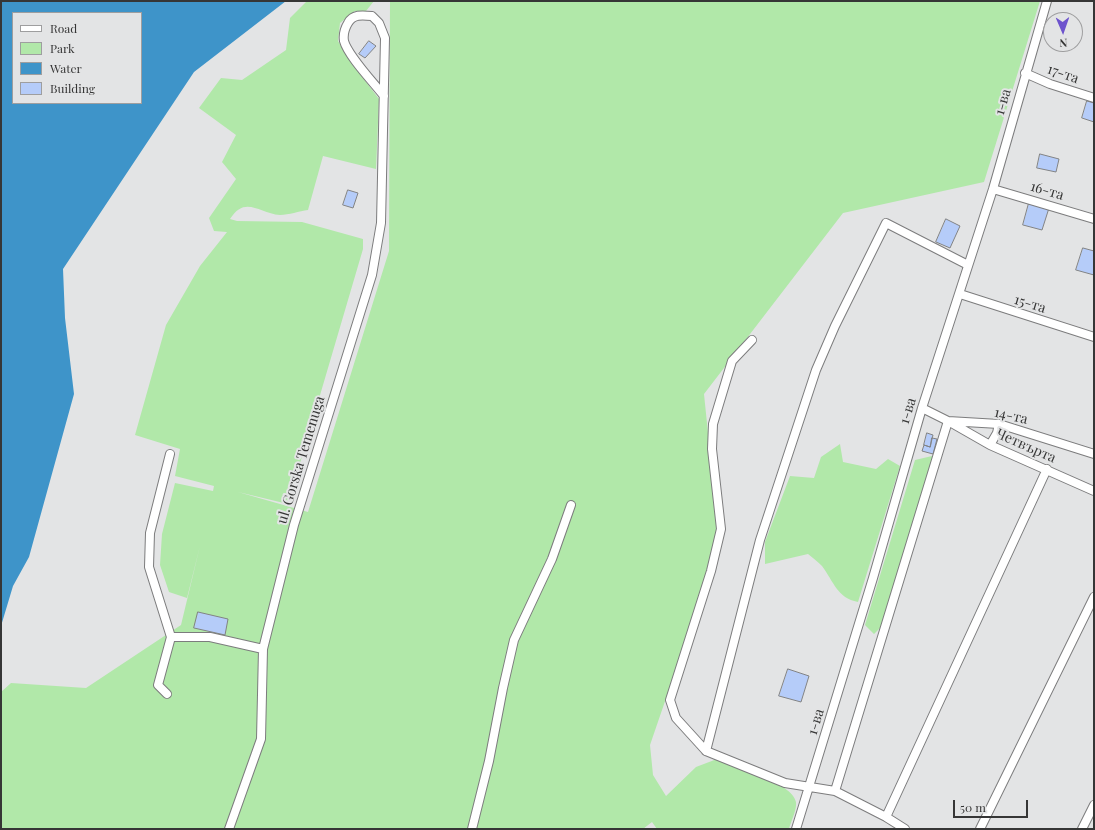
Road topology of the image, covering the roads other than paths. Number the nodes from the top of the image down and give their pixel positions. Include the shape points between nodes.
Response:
1 (1047, 1) edge
2 (1025, 73) junction
3 (384, 96) junction
4 (1094, 98) edge
5 (993, 188) junction
6 (1094, 219) edge
7 (968, 265) junction
8 (960, 294) junction
9 (1094, 337) edge
10 (752, 340) dead end
11 (922, 408) junction
12 (948, 421) junction
13 (999, 424) junction
14 (990, 444) junction
15 (170, 454) dead end
16 (1094, 454) edge
17 (1047, 470) junction
18 (1094, 491) edge
19 (571, 505) dead end
20 (1094, 597) edge
21 (170, 637) junction
22 (263, 649) junction
23 (167, 694) dead end
24 (706, 751) junction
25 (810, 787) junction
26 (835, 791) junction
27 (1094, 806) edge
28 (886, 817) junction
29 (230, 829) edge
30 (472, 829) edge
31 (796, 829) edge
32 (905, 829) edge
33 (980, 829) edge
34 (1082, 829) edge

1 - 2 street, 1-ва
2 - 4 street, 17-та
2 - 5 street, 1-ва
3 - 3 street, ul. Gorska Temenuga via 384,30 372,16 355,16 345,27 344,42
3 - 22 street, ul. Gorska Temenuga via 381,223 372,275 294,525
5 - 6 street, 16-та
5 - 7 street, 1-ва
7 - 8 street, 1-ва
7 - 24 street via 886,223 835,326 814,377 760,540
8 - 9 street, 15-та via 981,303
8 - 11 street, 1-ва
10 - 24 street via 732,361 713,424 712,449 721,529 711,571 670,700 676,718
11 - 12 street, 14-та
11 - 25 street, 1-ва
12 - 13 street, 14-та
12 - 14 street, Четвърта
12 - 26 street
13 - 14 street
13 - 16 street, 14-та
14 - 17 street, Четвърта
15 - 21 street via 150,533 149,567
17 - 18 street, Четвърта
17 - 28 street
19 - 30 street via 552,559 514,640 490,761
20 - 33 street
21 - 22 street via 210,637
21 - 23 street via 158,685
22 - 29 street, ul. Gorska Temenuga via 261,739
24 - 25 street via 785,783
25 - 26 street
25 - 31 street, 1-ва
26 - 28 street
27 - 34 street
28 - 32 street

